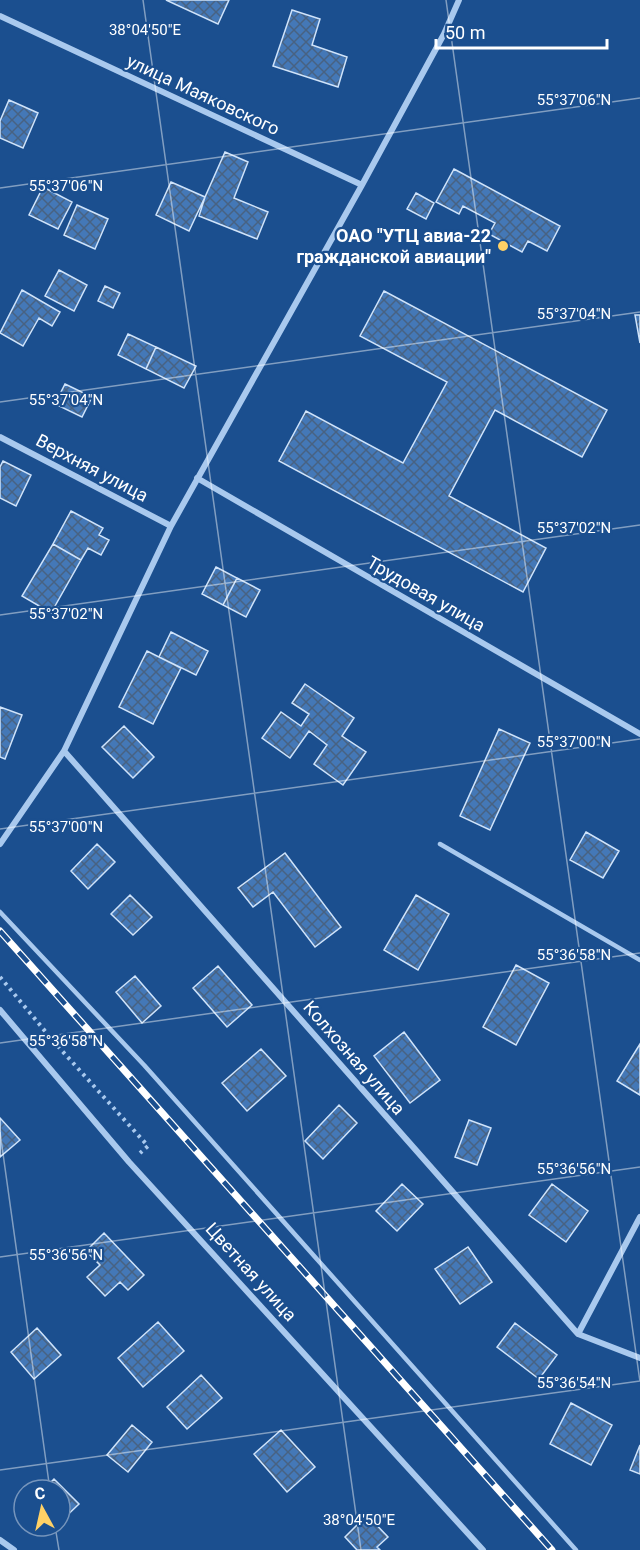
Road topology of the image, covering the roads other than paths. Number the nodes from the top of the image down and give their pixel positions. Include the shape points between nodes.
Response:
1 (459, 0) edge
2 (0, 16) edge
3 (362, 185) junction
4 (0, 437) edge
5 (197, 478) junction
6 (171, 526) junction
7 (640, 734) edge
8 (64, 751) junction
9 (0, 844) edge
10 (440, 844) dead end
11 (0, 912) edge
12 (640, 960) edge
13 (0, 1010) edge
14 (640, 1217) edge
15 (578, 1334) junction
16 (640, 1358) edge
17 (0, 1540) edge
18 (14, 1550) edge
19 (483, 1550) edge
20 (576, 1550) edge

1 - 3 street
2 - 3 street, улица Маяковского
3 - 5 street
4 - 6 street, Верхняя улица
5 - 6 street
5 - 7 street, Трудовая улица
6 - 8 street
8 - 9 street
8 - 15 street, Колхозная улица
10 - 12 lane
11 - 20 lane via 144,1065
13 - 19 street, Цветная улица via 129,1161
14 - 15 street
15 - 16 street, Колхозная улица
17 - 18 street

